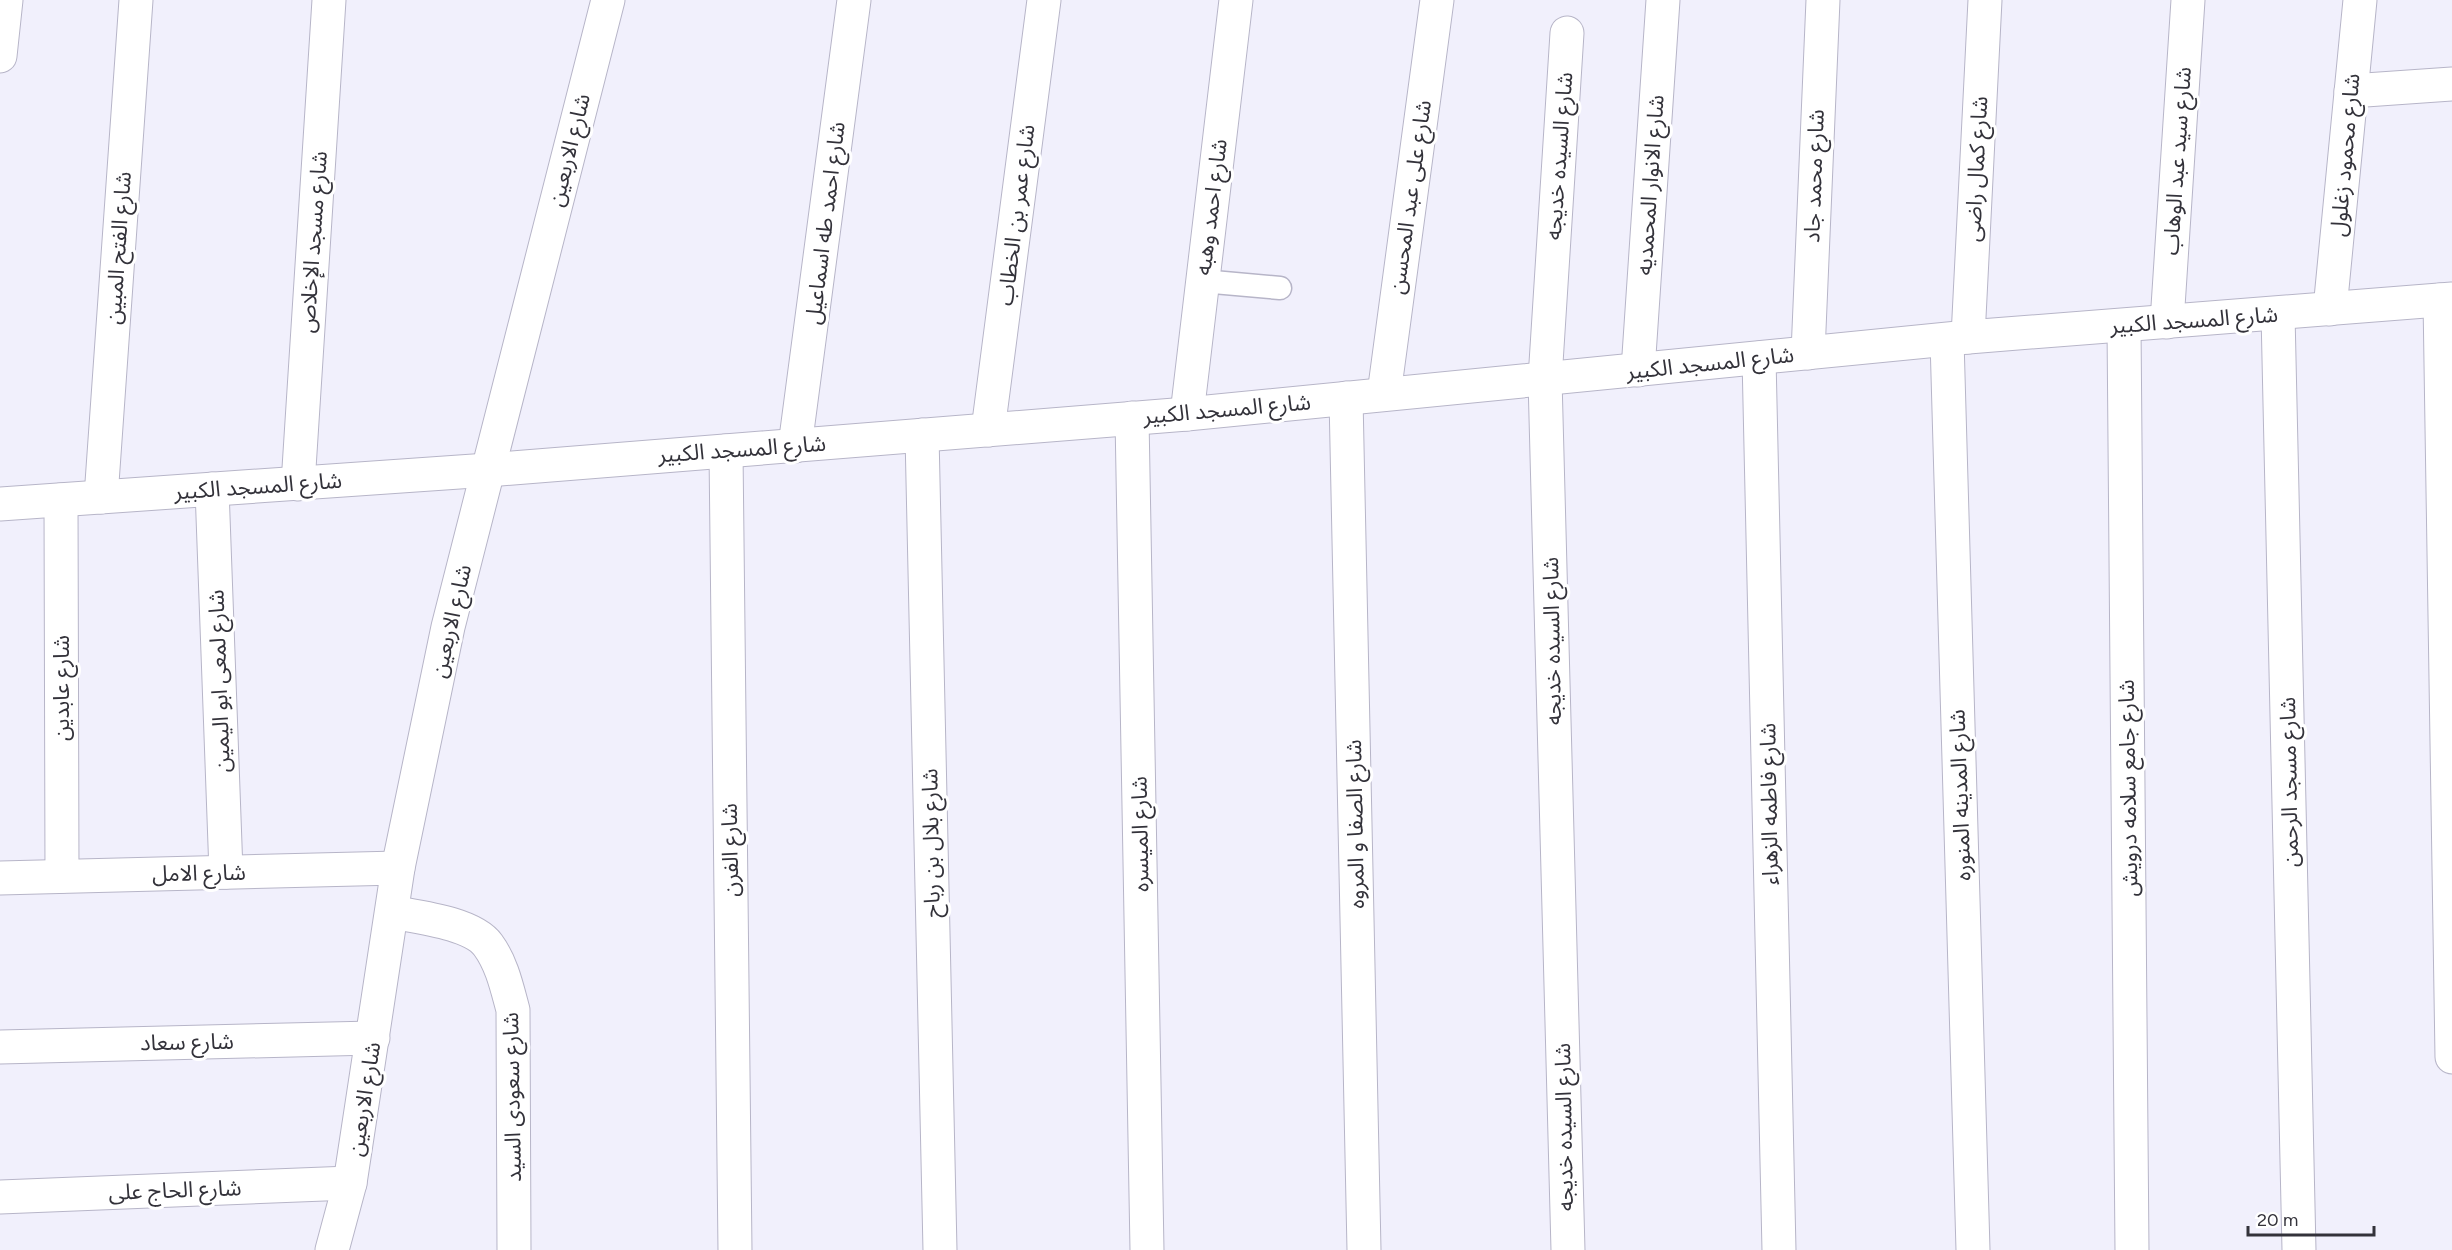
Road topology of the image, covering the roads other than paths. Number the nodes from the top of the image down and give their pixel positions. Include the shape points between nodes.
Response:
1 (6, 0) edge
2 (136, 0) edge
3 (329, 0) edge
4 (608, 0) edge
5 (854, 0) edge
6 (1044, 0) edge
7 (1236, 0) edge
8 (1437, 0) edge
9 (1663, 0) edge
10 (1823, 0) edge
11 (1985, 0) edge
12 (2188, 0) edge
13 (2360, 0) edge
14 (1567, 33) dead end
15 (0, 56) edge
16 (2452, 84) edge
17 (2351, 91) junction
18 (1202, 281) junction
19 (1280, 288) dead end
20 (2446, 300) edge
21 (2330, 309) junction
22 (2278, 314) junction
23 (2167, 322) junction
24 (2124, 326) junction
25 (1958, 339) junction
26 (1808, 353) junction
27 (1759, 358) junction
28 (1638, 370) junction
29 (1545, 379) junction
30 (1384, 394) junction
31 (1346, 398) junction
32 (1186, 414) junction
33 (1132, 418) junction
34 (988, 430) junction
35 (922, 435) junction
36 (795, 446) junction
37 (726, 451) junction
38 (488, 470) junction
39 (298, 484) junction
40 (212, 489) junction
41 (101, 497) junction
42 (61, 500) junction
43 (0, 504) edge
44 (398, 868) junction
45 (226, 872) junction
46 (62, 876) junction
47 (0, 878) edge
48 (392, 912) junction
49 (373, 1038) junction
50 (0, 1047) edge
51 (2452, 1057) edge
52 (350, 1183) junction
53 (0, 1197) edge
54 (332, 1250) edge
55 (514, 1250) edge
56 (735, 1250) edge
57 (940, 1250) edge
58 (1148, 1250) edge
59 (1364, 1250) edge
60 (1568, 1250) edge
61 (1779, 1250) edge
62 (1973, 1250) edge
63 (2132, 1250) edge
64 (2299, 1250) edge

1 - 15 street
2 - 41 street, شارع الفتح المبين
3 - 39 street, شارع مسجد الإخلاص
4 - 38 street, شارع الاربعين
5 - 36 street, شارع احمد طه اسماعيل
6 - 34 street, شارع عمر بن الخطاب
7 - 18 street, شارع احمد وهبه
8 - 30 street, شارع على عبد المحسن
9 - 28 street, شارع الانوار المحمديه
10 - 26 street, شارع محمد جاد
11 - 25 street, شارع كمال راضى
12 - 23 street, شارع سيد عبد الوهاب
13 - 17 street, شارع محمود زغلول
14 - 29 street, شارع السيده خديجه
16 - 17 street
17 - 21 street, شارع محمود زغلول
18 - 19 lane
18 - 32 street, شارع احمد وهبه
20 - 21 street, شارع المسجد الكبير
20 - 51 street
21 - 22 street, شارع المسجد الكبير
22 - 23 street, شارع المسجد الكبير
22 - 64 street, شارع مسجد الرحمن
23 - 24 street, شارع المسجد الكبير
24 - 25 street, شارع المسجد الكبير
24 - 63 street, شارع جامع سلامه درويش
25 - 26 street, شارع المسجد الكبير
25 - 62 street, شارع المدينه المنوره
26 - 27 street, شارع المسجد الكبير
27 - 28 street, شارع المسجد الكبير
27 - 61 street, شارع فاطمه الزهراء
28 - 29 street, شارع المسجد الكبير
29 - 30 street, شارع المسجد الكبير
29 - 60 street, شارع السيده خديجه
30 - 31 street, شارع المسجد الكبير
31 - 32 street, شارع المسجد الكبير
31 - 59 street, شارع الصفا و المروه
32 - 33 street, شارع المسجد الكبير
33 - 34 street, شارع المسجد الكبير
33 - 58 street, شارع الميسره
34 - 35 street, شارع المسجد الكبير
35 - 36 street, شارع المسجد الكبير
35 - 57 street, شارع بلال بن رباح
36 - 37 street, شارع المسجد الكبير
37 - 38 street, شارع المسجد الكبير
37 - 56 street, شارع الفرن
38 - 39 street, شارع المسجد الكبير
38 - 44 street, شارع الاربعين via 448,627
39 - 40 street, شارع المسجد الكبير
40 - 41 street, شارع المسجد الكبير
40 - 45 street, شارع لمعى ابو اليمين
41 - 42 street, شارع المسجد الكبير
42 - 43 street, شارع المسجد الكبير
42 - 46 street, شارع عابدين
44 - 45 street, شارع الامل
44 - 48 street, شارع الاربعين
45 - 46 street, شارع الامل
46 - 47 street, شارع الامل
48 - 49 street, شارع الاربعين
48 - 55 street, شارع سعودى السيد via 458,925 487,943 504,976 513,1010
49 - 50 street, شارع سعاد
49 - 52 street, شارع الاربعين
52 - 53 street, شارع الحاج على
52 - 54 street, شارع الاربعين

